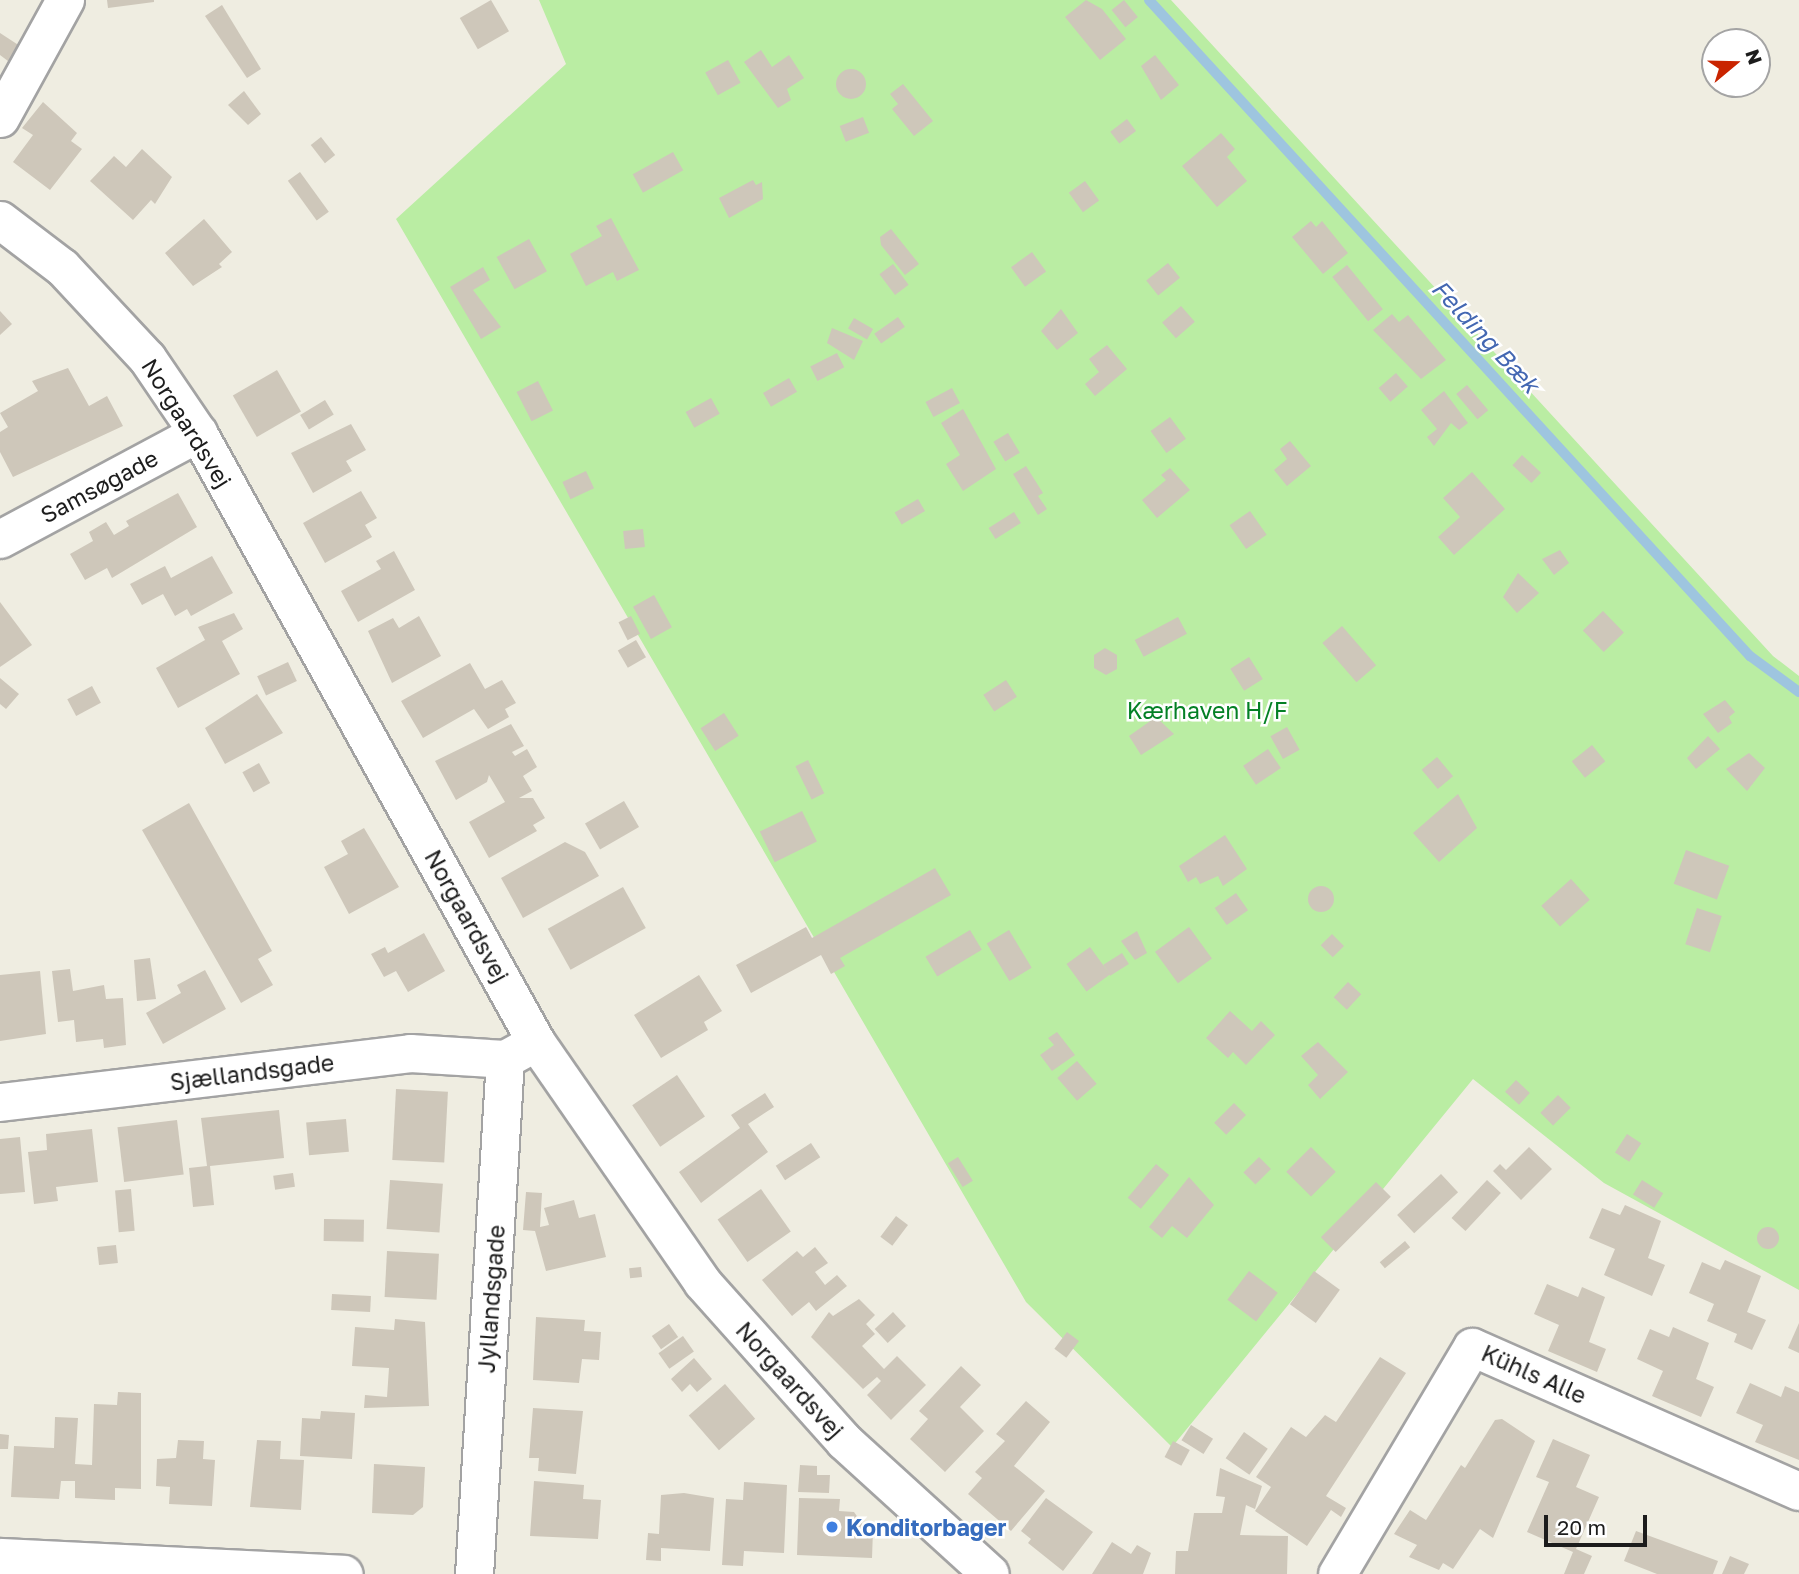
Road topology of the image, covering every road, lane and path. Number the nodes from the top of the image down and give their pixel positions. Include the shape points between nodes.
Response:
1 (65, 0) edge
2 (0, 118) edge
3 (0, 220) edge
4 (198, 433) junction
5 (0, 539) edge
6 (521, 1051) junction
7 (0, 1101) edge
8 (1799, 1491) edge
9 (0, 1557) edge
10 (344, 1574) edge
11 (474, 1574) edge
12 (990, 1574) edge
13 (1336, 1574) edge

1 - 2 street
3 - 4 street, Norgaardsvej via 62,267 148,358
4 - 5 street, Samsøgade
4 - 6 street, Norgaardsvej
6 - 7 street, Sjællandsgade via 410,1053
6 - 11 street, Jyllandsgade
6 - 12 street, Norgaardsvej via 702,1282 844,1441
8 - 13 street, Kühls Alle via 1472,1347
9 - 10 street

